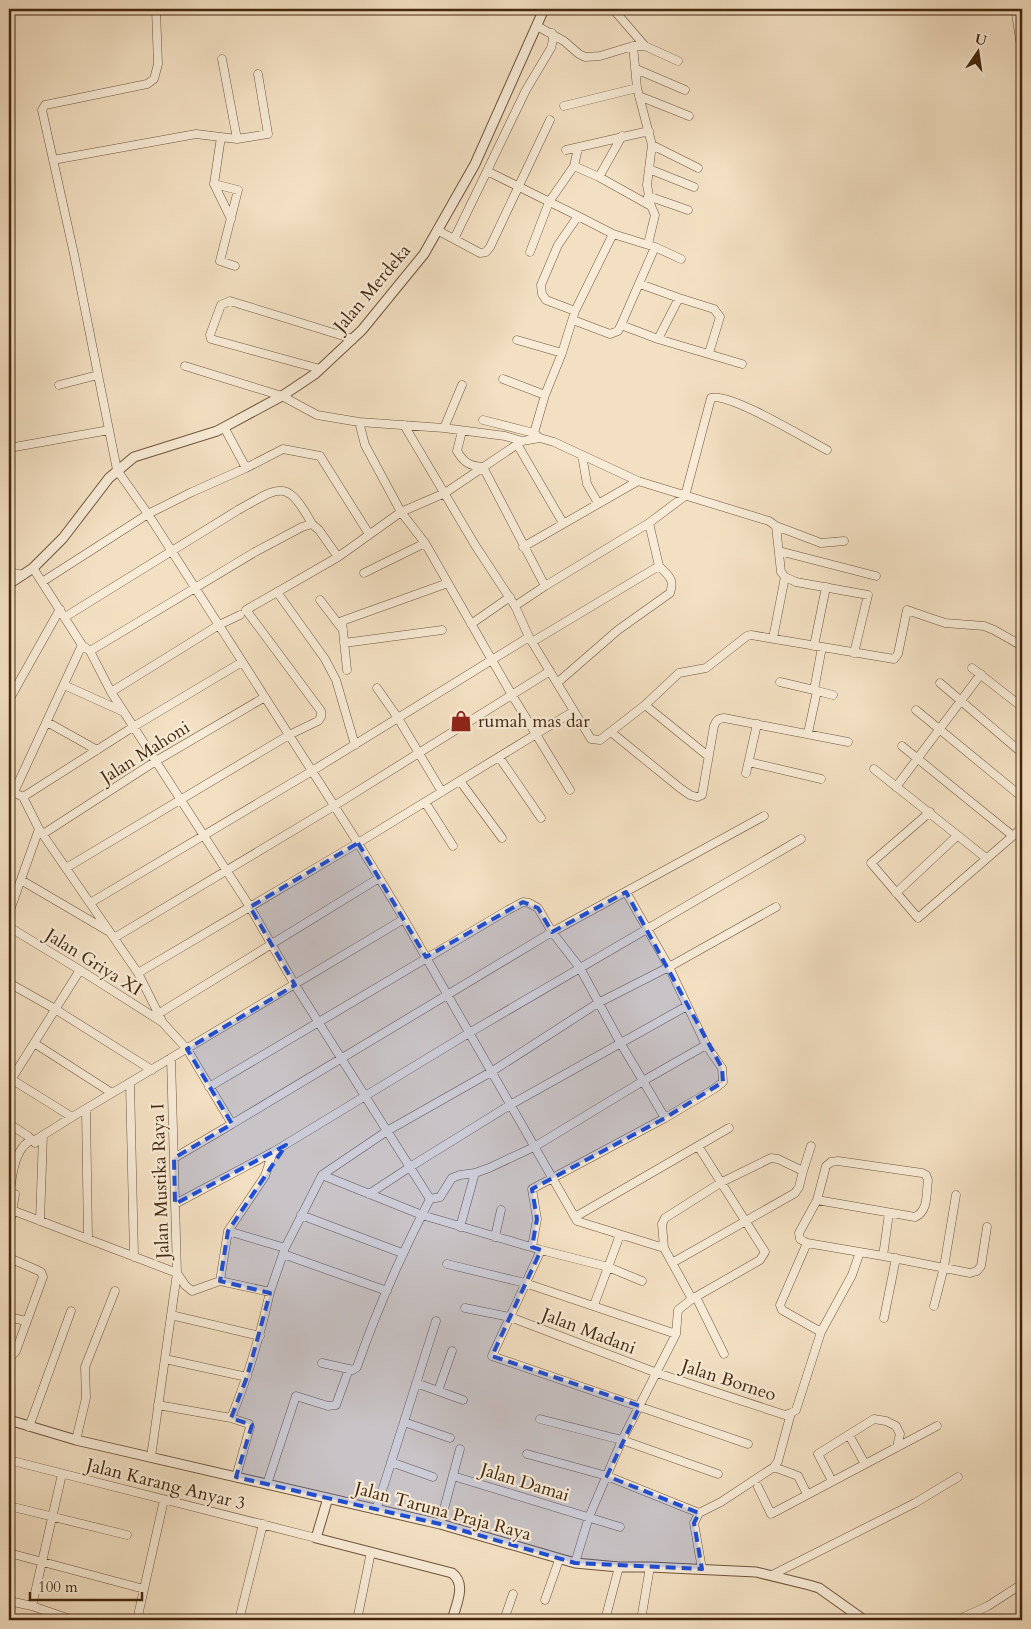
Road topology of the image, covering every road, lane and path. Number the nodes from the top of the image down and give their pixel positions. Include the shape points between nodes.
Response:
1 (156, 9) edge
2 (544, 9) edge
3 (613, 9) edge
4 (1018, 9) edge
5 (537, 26) junction
6 (552, 33) junction
7 (633, 46) junction
8 (645, 46) junction
9 (1022, 53) edge
10 (222, 59) dead end
11 (678, 61) dead end
12 (636, 69) junction
13 (258, 74) dead end
14 (685, 90) dead end
15 (638, 92) junction
16 (564, 106) dead end
17 (689, 116) dead end
18 (550, 120) dead end
19 (649, 131) junction
20 (622, 136) junction
21 (221, 137) junction
22 (236, 139) junction
23 (652, 145) junction
24 (578, 148) junction
25 (566, 150) dead end
26 (53, 160) junction
27 (574, 166) junction
28 (698, 168) dead end
29 (649, 169) junction
30 (487, 170) junction
31 (599, 178) junction
32 (214, 184) junction
33 (519, 188) junction
34 (694, 188) dead end
35 (648, 196) junction
36 (549, 202) junction
37 (650, 206) junction
38 (688, 210) dead end
39 (578, 216) junction
40 (230, 219) junction
41 (437, 230) junction
42 (613, 234) junction
43 (454, 239) junction
44 (651, 245) junction
45 (530, 252) dead end
46 (681, 259) dead end
47 (235, 266) dead end
48 (640, 284) junction
49 (679, 298) junction
50 (575, 311) junction
51 (573, 320) junction
52 (621, 325) junction
53 (353, 339) junction
54 (658, 339) junction
55 (517, 340) dead end
56 (562, 353) junction
57 (709, 353) junction
58 (742, 364) dead end
59 (185, 366) dead end
60 (320, 370) junction
61 (98, 375) junction
62 (503, 379) dead end
63 (59, 384) dead end
64 (462, 386) dead end
65 (545, 395) junction
66 (282, 396) junction
67 (484, 420) dead end
68 (359, 422) junction
69 (404, 426) junction
70 (224, 427) junction
71 (444, 428) junction
72 (109, 430) junction
73 (462, 431) junction
74 (537, 435) junction
75 (519, 442) junction
76 (9, 448) edge
77 (827, 450) dead end
78 (582, 455) junction
79 (483, 467) junction
80 (246, 468) junction
81 (117, 470) junction
82 (638, 481) junction
83 (445, 493) junction
84 (685, 496) junction
85 (598, 503) junction
86 (400, 512) junction
87 (148, 514) junction
88 (563, 523) junction
89 (648, 523) junction
90 (312, 524) junction
91 (776, 526) junction
92 (369, 534) junction
93 (844, 541) dead end
94 (425, 543) junction
95 (524, 547) junction
96 (779, 551) junction
97 (172, 552) junction
98 (338, 557) junction
99 (659, 566) junction
100 (34, 568) junction
101 (9, 572) edge
102 (364, 573) dead end
103 (23, 575) junction
104 (876, 576) dead end
105 (785, 577) junction
106 (42, 582) junction
107 (448, 583) junction
108 (9, 584) edge
109 (545, 586) junction
110 (826, 587) junction
111 (194, 588) junction
112 (277, 592) junction
113 (510, 597) junction
114 (320, 600) dead end
115 (515, 606) junction
116 (60, 609) junction
117 (240, 615) dead end
118 (66, 617) junction
119 (471, 624) junction
120 (219, 625) junction
121 (442, 630) dead end
122 (343, 631) junction
123 (773, 638) junction
124 (530, 640) junction
125 (344, 643) junction
126 (82, 645) junction
127 (1022, 646) edge
128 (818, 647) junction
129 (90, 651) junction
130 (854, 653) junction
131 (492, 660) junction
132 (242, 662) junction
133 (972, 668) dead end
134 (347, 670) dead end
135 (550, 671) junction
136 (981, 674) junction
137 (780, 682) dead end
138 (557, 683) junction
139 (940, 683) dead end
140 (64, 685) junction
141 (377, 688) dead end
142 (815, 690) junction
143 (111, 692) junction
144 (833, 694) dead end
145 (512, 695) junction
146 (265, 697) junction
147 (9, 700) edge
148 (961, 701) junction
149 (645, 705) junction
150 (1022, 707) edge
151 (916, 710) dead end
152 (574, 711) junction
153 (124, 712) junction
154 (398, 718) junction
155 (47, 722) junction
156 (756, 724) junction
157 (133, 727) junction
158 (940, 729) junction
159 (611, 732) junction
160 (808, 733) junction
161 (537, 734) junction
162 (289, 735) junction
163 (848, 742) dead end
164 (355, 745) junction
165 (902, 746) dead end
166 (97, 750) junction
167 (420, 753) junction
168 (1022, 753) edge
169 (708, 756) junction
170 (499, 757) junction
171 (918, 758) junction
172 (156, 761) junction
173 (749, 762) junction
174 (874, 769) dead end
175 (312, 772) junction
176 (746, 773) dead end
177 (821, 779) dead end
178 (460, 782) junction
179 (896, 787) junction
180 (570, 790) dead end
181 (12, 791) edge
182 (442, 792) junction
183 (23, 797) junction
184 (1022, 797) edge
185 (180, 799) junction
186 (426, 802) junction
187 (334, 806) junction
188 (930, 812) junction
189 (764, 816) dead end
190 (541, 818) dead end
191 (1022, 828) edge
192 (41, 831) junction
193 (204, 835) junction
194 (958, 836) junction
195 (1013, 836) junction
196 (502, 838) dead end
197 (801, 839) dead end
198 (358, 844) junction
199 (452, 846) dead end
200 (986, 858) junction
201 (66, 868) junction
202 (227, 871) junction
203 (379, 878) junction
204 (20, 880) junction
205 (626, 892) junction
206 (896, 893) junction
207 (90, 903) junction
208 (250, 907) junction
209 (776, 907) dead end
210 (9, 912) edge
211 (404, 919) junction
212 (9, 927) edge
213 (648, 928) junction
214 (552, 932) junction
215 (112, 935) junction
216 (272, 944) junction
217 (426, 957) junction
218 (669, 967) junction
219 (580, 968) junction
220 (80, 970) junction
221 (138, 972) junction
222 (9, 983) edge
223 (295, 985) junction
224 (447, 995) junction
225 (598, 1003) junction
226 (688, 1006) junction
227 (55, 1009) junction
228 (158, 1014) junction
229 (319, 1022) junction
230 (163, 1023) junction
231 (469, 1032) junction
232 (34, 1043) junction
233 (621, 1044) junction
234 (706, 1045) junction
235 (187, 1049) junction
236 (171, 1058) junction
237 (342, 1059) junction
238 (152, 1070) junction
239 (491, 1072) junction
240 (10, 1081) edge
241 (643, 1081) junction
242 (130, 1083) junction
243 (209, 1086) junction
244 (112, 1093) junction
245 (365, 1096) junction
246 (510, 1105) junction
247 (86, 1109) junction
248 (72, 1117) junction
249 (665, 1118) junction
250 (9, 1124) edge
251 (232, 1124) junction
252 (729, 1128) dead end
253 (387, 1130) junction
254 (37, 1139) junction
255 (534, 1146) junction
256 (698, 1146) junction
257 (811, 1146) dead end
258 (273, 1152) junction
259 (174, 1158) junction
260 (410, 1167) junction
261 (803, 1171) junction
262 (475, 1173) junction
263 (322, 1175) junction
264 (553, 1179) junction
265 (722, 1182) junction
266 (369, 1194) junction
267 (956, 1195) dead end
268 (430, 1199) junction
269 (817, 1200) junction
270 (9, 1201) edge
271 (175, 1204) junction
272 (11, 1210) edge
273 (501, 1210) dead end
274 (889, 1212) junction
275 (301, 1215) junction
276 (422, 1215) junction
277 (575, 1217) junction
278 (40, 1220) junction
279 (746, 1220) junction
280 (460, 1227) junction
281 (987, 1227) dead end
282 (9, 1229) edge
283 (228, 1231) junction
284 (620, 1235) junction
285 (495, 1236) junction
286 (88, 1239) junction
287 (807, 1243) junction
288 (532, 1247) junction
289 (664, 1248) junction
290 (541, 1250) junction
291 (284, 1251) junction
292 (860, 1252) junction
293 (402, 1254) junction
294 (134, 1256) junction
295 (883, 1256) junction
296 (9, 1258) edge
297 (896, 1258) junction
298 (672, 1263) junction
299 (447, 1264) dead end
300 (944, 1267) junction
301 (608, 1268) junction
302 (177, 1273) junction
303 (220, 1281) junction
304 (642, 1281) dead end
305 (525, 1283) junction
306 (115, 1291) dead end
307 (387, 1291) junction
308 (270, 1292) junction
309 (694, 1298) junction
310 (594, 1305) junction
311 (934, 1306) dead end
312 (465, 1308) dead end
313 (71, 1311) dead end
314 (171, 1315) junction
315 (9, 1317) edge
316 (510, 1317) junction
317 (884, 1318) dead end
318 (26, 1321) junction
319 (436, 1321) dead end
320 (821, 1332) junction
321 (676, 1334) junction
322 (260, 1336) junction
323 (452, 1351) dead end
324 (724, 1354) dead end
325 (9, 1358) edge
326 (165, 1359) junction
327 (322, 1363) dead end
328 (349, 1369) junction
329 (657, 1372) junction
330 (247, 1378) junction
331 (416, 1383) junction
332 (438, 1391) junction
333 (463, 1400) dead end
334 (158, 1404) junction
335 (640, 1406) junction
336 (791, 1413) junction
337 (231, 1418) junction
338 (540, 1419) dead end
339 (9, 1420) edge
340 (404, 1422) junction
341 (937, 1426) dead end
342 (29, 1427) junction
343 (849, 1435) junction
344 (450, 1438) dead end
345 (76, 1440) junction
346 (622, 1440) junction
347 (748, 1444) dead end
348 (897, 1447) junction
349 (460, 1449) dead end
350 (527, 1454) dead end
351 (151, 1456) junction
352 (9, 1460) edge
353 (391, 1462) junction
354 (865, 1464) junction
355 (774, 1467) junction
356 (62, 1474) junction
357 (718, 1474) dead end
358 (453, 1476) junction
359 (607, 1476) junction
360 (236, 1477) junction
361 (433, 1477) dead end
362 (958, 1477) dead end
363 (832, 1481) junction
364 (267, 1484) junction
365 (758, 1487) dead end
366 (807, 1494) junction
367 (328, 1498) junction
368 (164, 1500) junction
369 (9, 1506) edge
370 (376, 1510) junction
371 (699, 1513) junction
372 (589, 1517) junction
373 (52, 1518) junction
374 (263, 1524) junction
375 (440, 1524) junction
376 (620, 1527) dead end
377 (127, 1535) dead end
378 (316, 1538) junction
379 (371, 1552) junction
380 (9, 1553) edge
381 (559, 1560) junction
382 (42, 1561) junction
383 (575, 1563) junction
384 (650, 1566) junction
385 (619, 1567) junction
386 (702, 1569) junction
387 (772, 1575) junction
388 (1022, 1584) edge
389 (144, 1589) junction
390 (513, 1594) dead end
391 (544, 1600) dead end
392 (9, 1601) edge
393 (32, 1606) junction
394 (1022, 1616) edge
395 (73, 1620) edge
396 (137, 1620) edge
397 (239, 1620) edge
398 (357, 1620) edge
399 (452, 1620) edge
400 (504, 1620) edge
401 (605, 1620) edge
402 (641, 1620) edge
403 (864, 1620) edge
404 (957, 1620) edge
405 (1018, 1620) edge

1 - 26 street via 158,64 154,79 147,84 45,105 42,110
2 - 5 street, Jalan Merdeka
3 - 8 street
4 - 9 street
5 - 6 street
5 - 41 street, Jalan Merdeka via 475,164
6 - 7 street via 585,57
6 - 30 street via 551,48 526,90
7 - 8 street
7 - 12 street
8 - 11 street
10 - 22 street
12 - 14 street
12 - 15 street
13 - 22 street via 268,134
15 - 16 street
15 - 17 street
15 - 19 street
18 - 33 street
19 - 20 street
19 - 23 street
20 - 24 street
20 - 31 street
21 - 22 street
21 - 26 street via 196,134
21 - 32 street
23 - 28 street
23 - 29 street
24 - 25 street
24 - 27 street
26 - 61 street
27 - 31 street
27 - 36 street
29 - 34 street
29 - 35 street
30 - 33 street
30 - 43 street
31 - 37 street
32 - 40 street
32 - 40 street via 238,190
33 - 36 street
33 - 43 street via 486,252 480,253
35 - 37 street
35 - 38 street
36 - 39 street
36 - 45 street
37 - 44 street via 655,215
39 - 42 street
39 - 50 street via 558,245 541,285 546,300
40 - 47 street via 220,262
41 - 43 street
41 - 53 street, Jalan Merdeka via 424,254
42 - 44 street
42 - 50 street
44 - 46 street
44 - 48 street
48 - 49 street
48 - 52 street
49 - 54 street
49 - 57 street via 714,309 720,317
50 - 51 street
51 - 52 street via 610,334 618,331
51 - 56 street
52 - 54 street
53 - 60 street, Jalan Merdeka
53 - 60 street via 230,301 221,305 211,339
54 - 57 street
55 - 56 street
56 - 65 street
57 - 58 street
59 - 66 street
60 - 66 street, Jalan Merdeka
61 - 63 street
61 - 72 street
62 - 65 street
64 - 71 street
65 - 74 street
66 - 68 street via 317,415
66 - 70 street, Jalan Merdeka
67 - 74 street
68 - 69 street
68 - 86 street via 364,445
69 - 71 street
69 - 83 street
70 - 80 street
70 - 81 street, Jalan Merdeka via 134,457
71 - 73 street
72 - 76 street
72 - 81 street
73 - 75 street via 505,436
73 - 79 street via 457,451 466,463
74 - 75 street
74 - 78 street
75 - 79 street
75 - 88 street
77 - 84 street via 751,408 716,396 709,404
78 - 82 street
78 - 85 street via 587,484
79 - 83 street
79 - 95 street
80 - 87 street
80 - 92 street via 283,449 320,456
81 - 87 street
81 - 100 street, Jalan Merdeka via 63,538
82 - 84 street
82 - 85 street
83 - 86 street
83 - 113 street via 475,546
84 - 89 street
84 - 91 street via 724,506
85 - 88 street
86 - 92 street
86 - 94 street
87 - 97 street
87 - 106 street
88 - 95 street
89 - 99 street
89 - 109 street
90 - 97 street via 299,501 289,492 280,490 238,510
90 - 98 street
90 - 111 street via 255,552
91 - 93 street via 821,543
91 - 96 street
92 - 98 street
94 - 102 street
94 - 107 street
95 - 109 street
96 - 104 street
96 - 105 street via 781,572
97 - 111 street
97 - 118 street
98 - 112 street
99 - 124 street
99 - 138 street via 672,580 670,593 618,630
100 - 103 street, Jalan Merdeka
100 - 106 street
101 - 103 street
103 - 108 street, Jalan Merdeka
105 - 110 street
105 - 123 street
106 - 116 street
107 - 119 street
107 - 122 street via 342,621
109 - 115 street
110 - 128 street
110 - 130 street via 868,595
111 - 120 street
111 - 129 street
112 - 162 street via 246,610 321,711 318,721
112 - 164 street via 325,659 336,680
113 - 115 street
113 - 119 street
114 - 122 street
115 - 124 street
116 - 118 street
116 - 147 street
117 - 120 street
118 - 126 street
119 - 131 street
120 - 132 street
120 - 143 street
121 - 125 street
122 - 125 street
123 - 128 street
123 - 149 street via 747,636 706,668 679,673
124 - 131 street
124 - 135 street
125 - 134 street
126 - 129 street
126 - 140 street
127 - 130 street via 984,626 945,623 907,610 898,654 894,659
128 - 130 street
128 - 142 street
129 - 143 street
131 - 145 street
131 - 154 street
132 - 146 street
132 - 157 street
133 - 136 street
135 - 138 street
135 - 145 street
136 - 148 street
136 - 150 street
137 - 142 street
138 - 152 street
139 - 148 street
140 - 153 street
140 - 155 street
141 - 154 street
142 - 144 street
142 - 160 street
143 - 153 street
145 - 161 street
145 - 167 street
146 - 162 street
146 - 172 street, Jalan Mahoni
148 - 158 street
148 - 168 street
149 - 159 street
149 - 169 street
151 - 158 street
152 - 159 street via 591,739 600,740
152 - 161 street
153 - 157 street
154 - 164 street
154 - 167 street
155 - 166 street
155 - 181 street
156 - 160 street
156 - 169 street via 719,718 714,726
156 - 173 street
157 - 166 street
157 - 172 street
158 - 171 street
158 - 184 street
159 - 169 street via 680,788 696,797 702,795
160 - 163 street
161 - 170 street
161 - 180 street
162 - 175 street
162 - 185 street
164 - 175 street
165 - 171 street
166 - 183 street
167 - 182 street
167 - 187 street
170 - 178 street
170 - 190 street
171 - 179 street
171 - 195 street
172 - 185 street
172 - 192 street, Jalan Mahoni
173 - 176 street
173 - 177 street
174 - 179 street
175 - 187 street
175 - 193 street
178 - 182 street
178 - 196 street
179 - 188 street
181 - 183 street
182 - 186 street
183 - 192 street
185 - 193 street
185 - 201 street
186 - 198 street
186 - 199 street
187 - 198 street
187 - 202 street
188 - 194 street
188 - 206 street via 871,864
189 - 205 street
191 - 195 street
192 - 201 street
192 - 204 street
193 - 202 street
193 - 207 street
194 - 200 street
194 - 206 street
195 - 200 street
197 - 213 street
198 - 203 street
198 - 208 street
200 - 206 street via 918,918
201 - 207 street
202 - 208 street
202 - 215 street
203 - 211 street
203 - 216 street
204 - 210 street
204 - 215 street
205 - 213 street
205 - 214 street
207 - 215 street
208 - 216 street
208 - 221 street
209 - 218 street
211 - 217 street
211 - 223 street
212 - 220 street, Jalan Griya XI
213 - 218 street
213 - 219 street
214 - 217 street via 538,908 523,902
214 - 219 street
214 - 224 street
215 - 221 street
216 - 223 street
216 - 228 street
217 - 224 street
217 - 229 street
218 - 225 street
218 - 226 street
219 - 225 street
219 - 231 street
220 - 227 street
220 - 230 street, Jalan Griya XI
221 - 228 street
222 - 227 street
223 - 229 street
223 - 235 street
224 - 231 street
224 - 237 street
225 - 233 street
225 - 239 street
226 - 233 street
226 - 234 street
227 - 232 street
227 - 238 street
228 - 230 street
229 - 237 street
229 - 243 street
230 - 235 street
231 - 239 street
231 - 245 street
232 - 240 street
232 - 244 street
233 - 241 street
233 - 246 street
234 - 241 street
234 - 249 street via 722,1068 723,1082
235 - 236 street
235 - 243 street
236 - 238 street
236 - 259 street, Jalan Mustika Raya I
237 - 245 street
237 - 251 street
238 - 242 street
239 - 246 street
239 - 253 street
240 - 248 street
241 - 249 street
241 - 255 street
242 - 244 street
242 - 294 street
243 - 251 street
244 - 247 street
245 - 253 street
245 - 258 street
246 - 255 street
246 - 260 street
247 - 248 street
247 - 286 street
248 - 254 street
249 - 264 street
250 - 254 street
251 - 259 street
252 - 256 street
253 - 260 street
253 - 263 street
254 - 270 street via 20,1151
254 - 272 street via 20,1160
254 - 278 street
255 - 262 street
255 - 264 street
256 - 265 street
256 - 277 street
257 - 261 street
258 - 271 street
258 - 283 street via 265,1176
259 - 271 street, Jalan Mustika Raya I
260 - 266 street
260 - 268 street
261 - 265 street via 771,1158
261 - 279 street via 796,1193
262 - 268 street via 452,1178 440,1197
262 - 280 street
263 - 266 street
263 - 275 street
264 - 277 street
264 - 288 street via 532,1190 537,1219
265 - 279 street
265 - 289 street via 666,1218 662,1224
266 - 276 street
267 - 300 street
268 - 276 street
269 - 274 street
269 - 274 street via 826,1166 831,1162 926,1176 925,1209 920,1215
269 - 287 street via 799,1233 800,1239
271 - 302 street, Jalan Mustika Raya I
272 - 278 street, Jalan Mustika Raya I
272 - 282 street
273 - 285 street
274 - 295 street
275 - 291 street
275 - 293 street
276 - 280 street
276 - 293 street
277 - 284 street via 577,1221
278 - 286 street, Jalan Mustika Raya I
279 - 298 street
279 - 309 street via 765,1252 760,1260
280 - 285 street
281 - 300 street via 981,1266 977,1271
283 - 291 street
283 - 303 street
284 - 289 street
284 - 301 street
285 - 288 street
286 - 294 street, Jalan Mustika Raya I
287 - 292 street
287 - 320 street via 780,1305 782,1310
288 - 290 street
289 - 298 street
290 - 301 street
290 - 305 street
291 - 307 street
291 - 308 street
292 - 295 street
292 - 320 street via 852,1275
293 - 307 street
294 - 302 street, Jalan Mustika Raya I
295 - 297 street
296 - 318 street via 41,1272 43,1277
297 - 300 street
297 - 317 street
298 - 309 street
299 - 305 street
300 - 311 street
301 - 304 street
301 - 310 street
302 - 303 street via 192,1291
302 - 314 street
303 - 308 street
305 - 310 street
305 - 316 street
306 - 345 street via 85,1367 86,1398
307 - 328 street via 357,1367
308 - 322 street
309 - 321 street via 678,1310
309 - 324 street
310 - 321 street
312 - 316 street, Jalan Madani
313 - 342 street
314 - 322 street
314 - 326 street
315 - 318 street
316 - 329 street, Jalan Madani
316 - 335 street via 492,1356
318 - 325 street via 16,1351
319 - 331 street
320 - 336 street via 796,1410
321 - 329 street
322 - 330 street
323 - 332 street
326 - 330 street
326 - 334 street
327 - 328 street
328 - 364 street via 336,1405 328,1406 296,1396
329 - 335 street
329 - 336 street, Jalan Borneo via 784,1415
330 - 337 street
331 - 332 street
331 - 340 street
332 - 333 street
334 - 337 street
334 - 351 street
335 - 346 street
335 - 347 street
336 - 355 street
337 - 360 street via 250,1427
338 - 346 street
339 - 342 street, Jalan Taruna Praja Raya
340 - 344 street
340 - 353 street
341 - 348 street
342 - 345 street, Jalan Taruna Praja Raya
343 - 348 street via 874,1419 886,1420 896,1426 900,1434
343 - 354 street
343 - 363 street via 818,1454
345 - 351 street, Jalan Taruna Praja Raya
346 - 357 street
346 - 359 street
348 - 354 street
349 - 358 street
350 - 359 street
351 - 360 street, Jalan Taruna Praja Raya
352 - 356 street, Jalan Karang Anyar 3
353 - 361 street
353 - 370 street
354 - 363 street
355 - 366 street via 798,1476
355 - 371 street
356 - 368 street, Jalan Karang Anyar 3
356 - 373 street
358 - 372 street, Jalan Damai
358 - 375 street
359 - 371 street
359 - 372 street
360 - 364 street, Jalan Taruna Praja Raya
362 - 387 street via 915,1503
363 - 366 street
364 - 367 street, Jalan Taruna Praja Raya
365 - 366 street via 771,1514
367 - 370 street, Jalan Taruna Praja Raya
367 - 378 street
368 - 374 street, Jalan Karang Anyar 3
368 - 389 street
369 - 373 street
370 - 375 street, Jalan Taruna Praja Raya
371 - 386 street via 694,1523
372 - 376 street, Jalan Damai
372 - 383 street
373 - 377 street
373 - 382 street
374 - 378 street, Jalan Karang Anyar 3
374 - 397 street
375 - 381 street, Jalan Taruna Praja Raya
378 - 379 street
379 - 398 street
379 - 399 street via 446,1571 458,1578 460,1585
380 - 382 street
381 - 383 street, Jalan Taruna Praja Raya
381 - 391 street
382 - 389 street
382 - 393 street
383 - 385 street, Jalan Taruna Praja Raya
384 - 385 street, Jalan Taruna Praja Raya
384 - 386 street, Jalan Taruna Praja Raya
384 - 402 street
385 - 401 street
386 - 387 street, Jalan Taruna Praja Raya
387 - 403 street, Jalan Taruna Praja Raya via 818,1588
388 - 404 street via 988,1606
389 - 396 street
390 - 400 street
392 - 393 street
393 - 395 street
394 - 405 street

